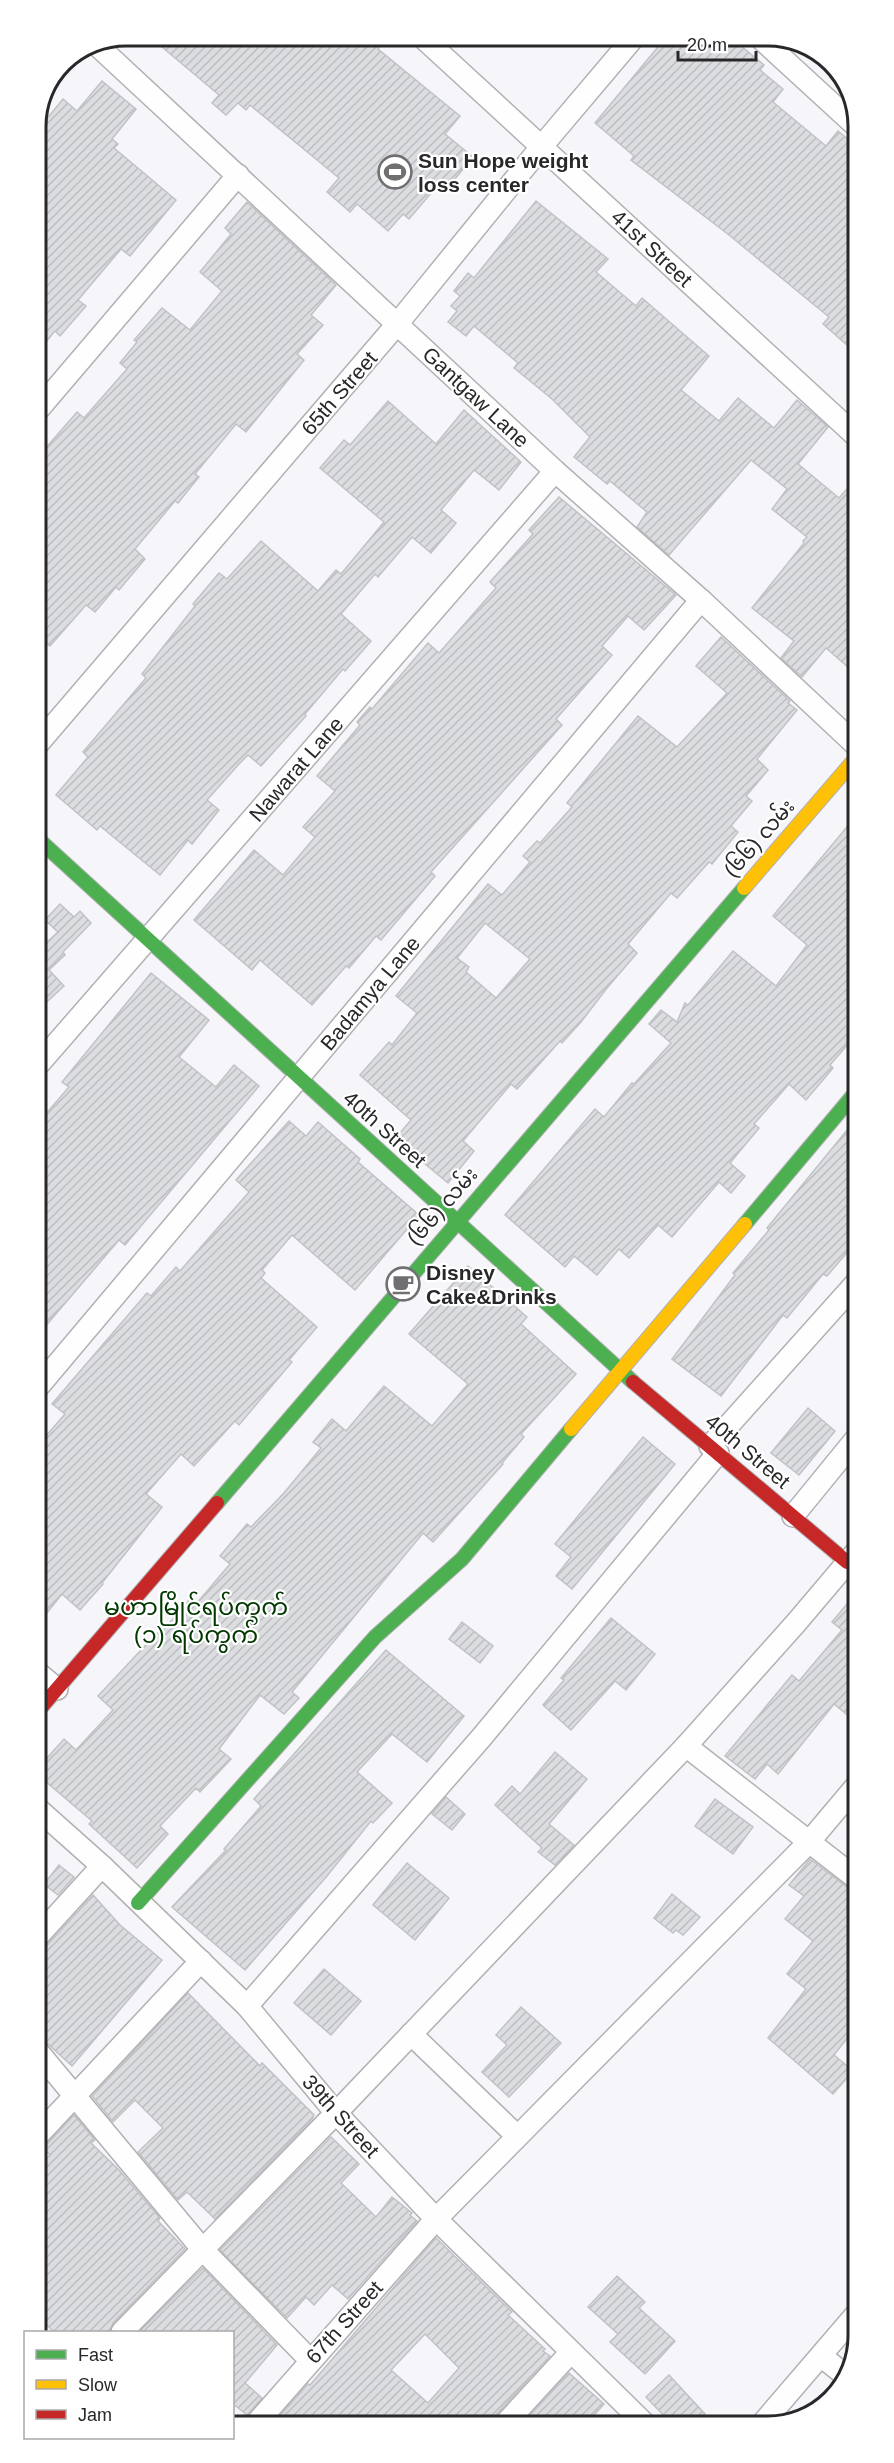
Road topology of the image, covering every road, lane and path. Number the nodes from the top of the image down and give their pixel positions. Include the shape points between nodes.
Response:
1 (433, 47) edge
2 (626, 47) edge
3 (771, 47) edge
4 (103, 51) edge
5 (846, 111) edge
6 (542, 146) junction
7 (238, 175) junction
8 (398, 323) junction
9 (47, 399) edge
10 (848, 429) edge
11 (555, 471) junction
12 (701, 600) junction
13 (47, 735) edge
14 (848, 738) edge
15 (848, 767) edge
16 (47, 847) edge
17 (148, 939) junction
18 (47, 1056) edge
19 (298, 1078) junction
20 (848, 1101) edge
21 (456, 1221) junction
22 (848, 1292) edge
23 (620, 1371) junction
24 (46, 1377) edge
25 (848, 1449) edge
26 (714, 1450) junction
27 (793, 1516) junction
28 (848, 1554) edge
29 (848, 1562) edge
30 (46, 1680) edge
31 (57, 1689) junction
32 (46, 1701) edge
33 (686, 1746) junction
34 (848, 1796) edge
35 (46, 1816) edge
36 (809, 1842) junction
37 (102, 1866) junction
38 (848, 1872) edge
39 (138, 1903) junction
40 (46, 1927) edge
41 (201, 1961) junction
42 (247, 2006) junction
43 (411, 2034) junction
44 (46, 2063) edge
45 (75, 2097) junction
46 (336, 2113) junction
47 (46, 2127) edge
48 (517, 2136) junction
49 (436, 2219) junction
50 (203, 2250) junction
51 (848, 2324) edge
52 (123, 2331) edge
53 (571, 2352) junction
54 (821, 2356) junction
55 (310, 2360) junction
56 (840, 2371) edge
57 (262, 2416) edge
58 (512, 2416) edge
59 (637, 2416) edge
60 (769, 2416) edge

1 - 6 street, 41st Street
2 - 6 street, 65th Street
3 - 5 street
4 - 7 street, Gantgaw Lane
6 - 8 street, 65th Street
6 - 10 street, 41st Street
7 - 8 street, Gantgaw Lane
7 - 9 street
8 - 11 street, Gantgaw Lane
8 - 13 street, 65th Street
11 - 12 street, Gantgaw Lane
11 - 17 street, Nawarat Lane
12 - 14 street, Gantgaw Lane
12 - 19 street, Badamya Lane
15 - 21 street, (၆၆) လမ်း
16 - 17 street, 40th Street
17 - 18 street, Nawarat Lane
17 - 19 street, 40th Street
19 - 21 street, 40th Street
19 - 24 street, Badamya Lane
20 - 23 street
21 - 23 street, 40th Street
21 - 31 street, (၆၆) လမ်း
22 - 26 street
23 - 26 street, 40th Street
23 - 39 street via 462,1558 375,1637
25 - 27 street
26 - 27 street, 40th Street
26 - 42 street via 481,1738
27 - 28 street, 40th Street
29 - 33 street
30 - 31 street
31 - 32 street, (၆၆) လမ်း
33 - 36 street
33 - 43 street
34 - 36 street, 67th Street
35 - 37 street, 39th Street
36 - 38 street
36 - 48 street, 67th Street
37 - 39 street, 39th Street
37 - 40 street
39 - 41 street, 39th Street
41 - 42 street, 39th Street
41 - 45 street
42 - 46 street, 39th Street
43 - 46 street
43 - 48 street
44 - 45 street
45 - 47 street
45 - 50 street
46 - 49 street, 39th Street
46 - 50 street
48 - 49 street, 67th Street
49 - 53 street, 39th Street
49 - 55 street, 67th Street
50 - 52 street
50 - 55 street
51 - 54 street
53 - 58 street
53 - 59 street, 39th Street
54 - 56 street
54 - 60 street
55 - 57 street, 67th Street

